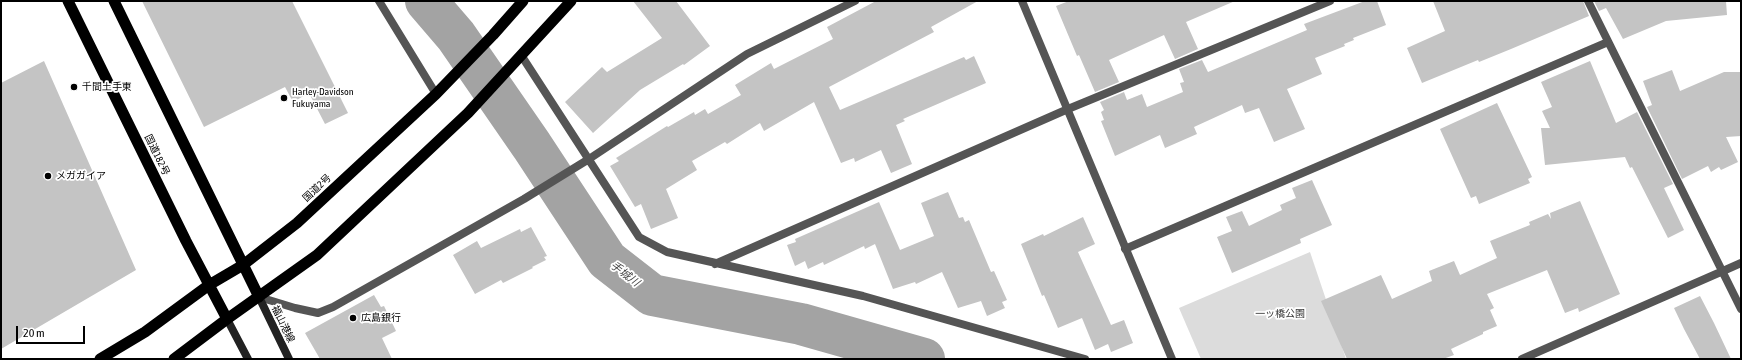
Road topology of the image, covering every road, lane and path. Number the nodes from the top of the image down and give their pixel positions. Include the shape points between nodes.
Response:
1 (68, 1) edge
2 (114, 1) edge
3 (379, 1) edge
4 (523, 1) edge
5 (571, 1) edge
6 (855, 1) edge
7 (1022, 1) edge
8 (1330, 1) edge
9 (1588, 1) edge
10 (1608, 42) junction
11 (521, 55) junction
12 (436, 94) junction
13 (1068, 110) junction
14 (589, 159) junction
15 (1125, 250) junction
16 (1741, 263) edge
17 (715, 264) junction
18 (243, 265) junction
19 (1723, 271) junction
20 (209, 285) junction
21 (259, 297) junction
22 (1741, 309) edge
23 (227, 319) junction
24 (100, 359) edge
25 (174, 359) edge
26 (248, 359) edge
27 (289, 359) edge
28 (1085, 359) edge
29 (1172, 359) edge
30 (1522, 359) edge

1 - 20 highway, 国道182号
2 - 18 highway
3 - 12 street
4 - 12 highway, 国道2号
5 - 11 highway
6 - 14 street via 747,54
7 - 13 street
8 - 13 street
9 - 10 street
10 - 15 street
10 - 19 street
11 - 14 street
11 - 21 highway via 468,113 317,255
12 - 18 highway, 国道2号 via 297,223
13 - 15 street
13 - 17 street
14 - 17 street via 639,237 667,252
14 - 21 street via 333,307 318,313
15 - 29 street
16 - 19 street
17 - 28 street via 863,296
18 - 20 highway, 国道2号
18 - 21 highway
19 - 22 street
19 - 30 street
20 - 23 highway, 国道182号
20 - 24 highway, 国道2号 via 145,332
21 - 23 highway
21 - 27 main road, 福山港線
23 - 25 highway
23 - 26 main road

